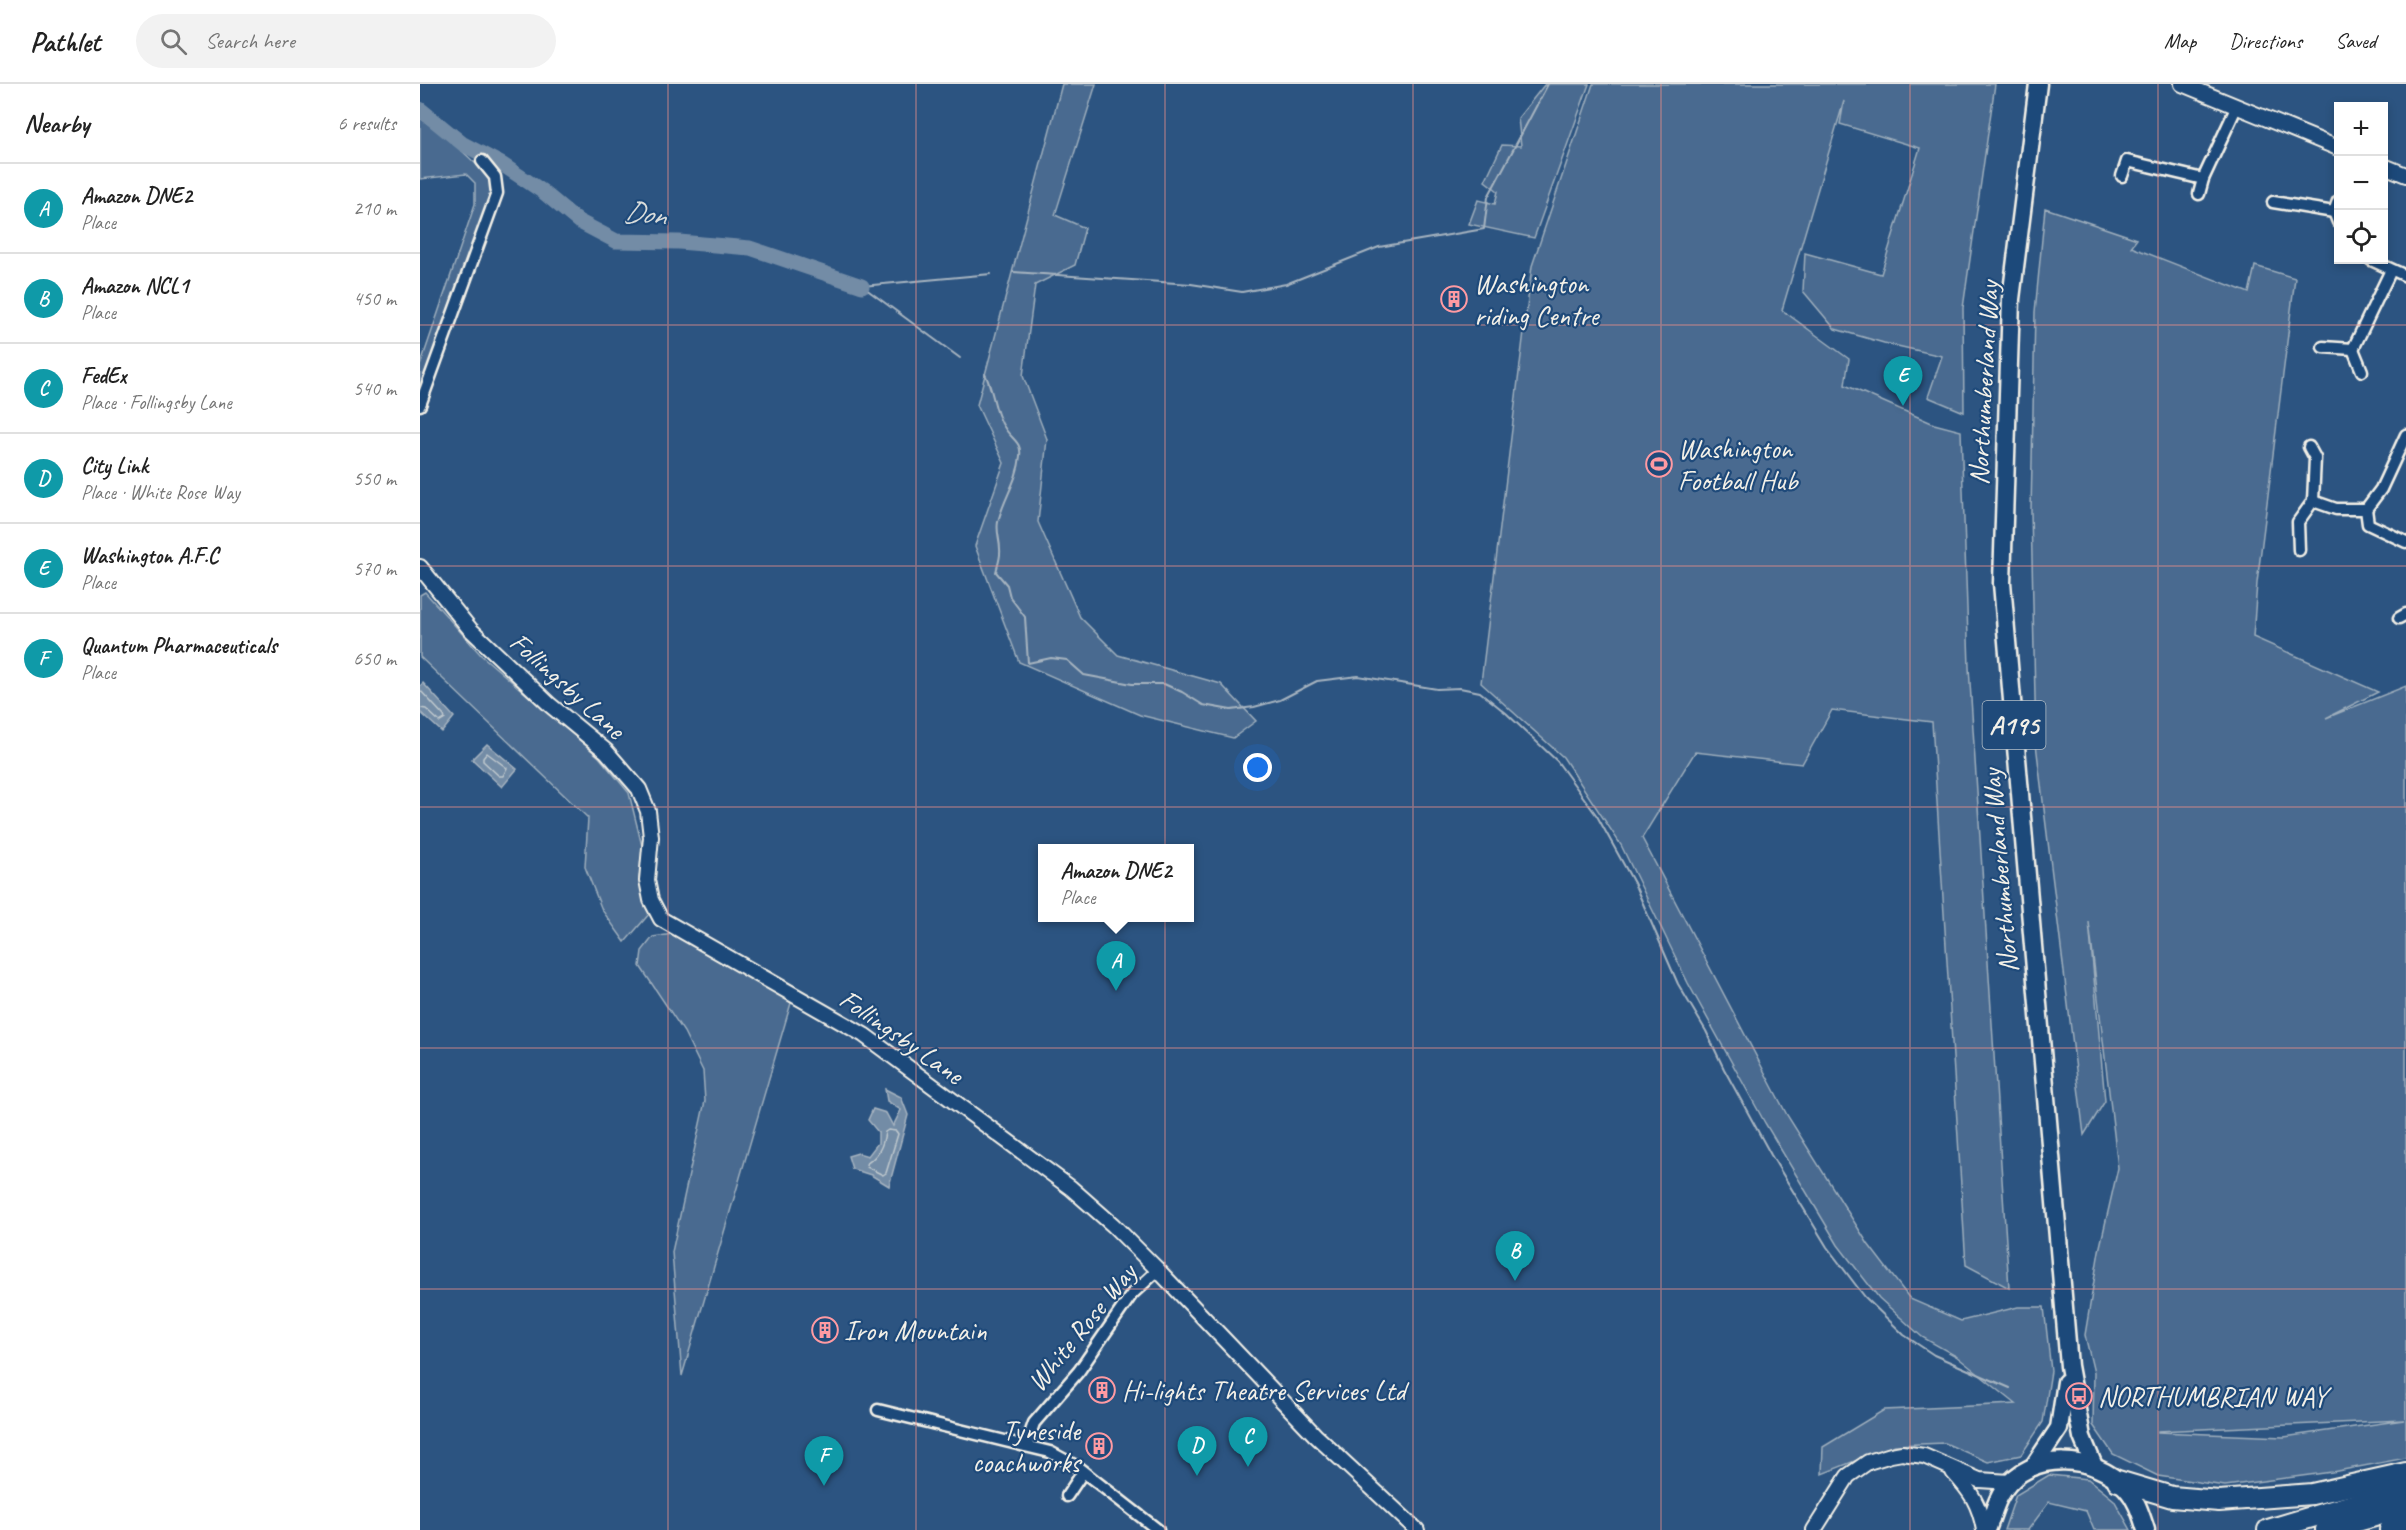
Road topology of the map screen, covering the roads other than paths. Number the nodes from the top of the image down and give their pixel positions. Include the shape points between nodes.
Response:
1 (2038, 84) edge
2 (2182, 84) edge
3 (2237, 106) junction
4 (2334, 146) edge
5 (482, 161) dead end
6 (2388, 168) edge
7 (2406, 175) edge
8 (2122, 176) dead end
9 (2204, 179) junction
10 (2199, 194) dead end
11 (2273, 202) dead end
12 (2334, 217) edge
13 (2379, 264) edge
14 (2391, 270) junction
15 (2406, 276) edge
16 (2323, 347) dead end
17 (2353, 349) junction
18 (2361, 371) dead end
19 (420, 405) edge
20 (2406, 435) edge
21 (2309, 447) dead end
22 (2313, 501) junction
23 (2366, 509) junction
24 (2406, 542) edge
25 (2299, 550) dead end
26 (420, 567) edge
27 (1158, 1270) junction
28 (2069, 1366) junction
29 (878, 1410) dead end
30 (1026, 1446) junction
31 (2094, 1466) junction
32 (2034, 1467) junction
33 (1950, 1468) junction
34 (1083, 1472) junction
35 (2406, 1473) edge
36 (2118, 1481) junction
37 (2010, 1482) junction
38 (2406, 1488) edge
39 (1067, 1496) dead end
40 (2406, 1507) edge
41 (2406, 1524) edge
42 (1158, 1530) edge
43 (1417, 1530) edge
44 (1814, 1530) edge
45 (1985, 1530) edge
46 (2146, 1530) edge
47 (2268, 1530) edge
48 (2326, 1530) edge
49 (2390, 1530) edge

1 - 28 main road, Northumberland Way / A195 via 2011,299 2002,583
2 - 3 street
3 - 4 street
3 - 9 street
5 - 19 street via 495,177 497,193
6 - 7 street
8 - 9 street via 2127,161
9 - 10 street
11 - 12 street
13 - 14 street
14 - 15 street
14 - 17 street
16 - 17 street
17 - 18 street
20 - 23 street via 2381,489
21 - 22 street via 2315,458
22 - 23 street via 2336,509
22 - 25 street via 2298,522
23 - 24 street via 2368,524
26 - 27 street, Follingsby Lane via 470,629 550,705 606,751 639,789 648,811 651,837 647,880 661,919 864,1035 1071,1188
27 - 30 street, White Rose Way via 1132,1294 1079,1371 1034,1423
27 - 43 street, Follingsby Lane via 1315,1435
28 - 31 main road, Northumberland Way / A195 via 2082,1437
28 - 32 main road, Northumberland Way / A195 via 2059,1428
29 - 30 street
30 - 34 street via 1050,1452
31 - 32 main road via 2067,1461
31 - 36 main road
32 - 37 main road
33 - 37 street via 1979,1480
33 - 44 street via 1914,1454 1868,1462 1848,1476
33 - 45 street via 1970,1490
34 - 39 street
34 - 42 street
35 - 36 highway via 2312,1494 2218,1501 2172,1497
36 - 46 main road via 2132,1496
37 - 45 main road
38 - 47 highway
40 - 48 highway
41 - 49 highway

